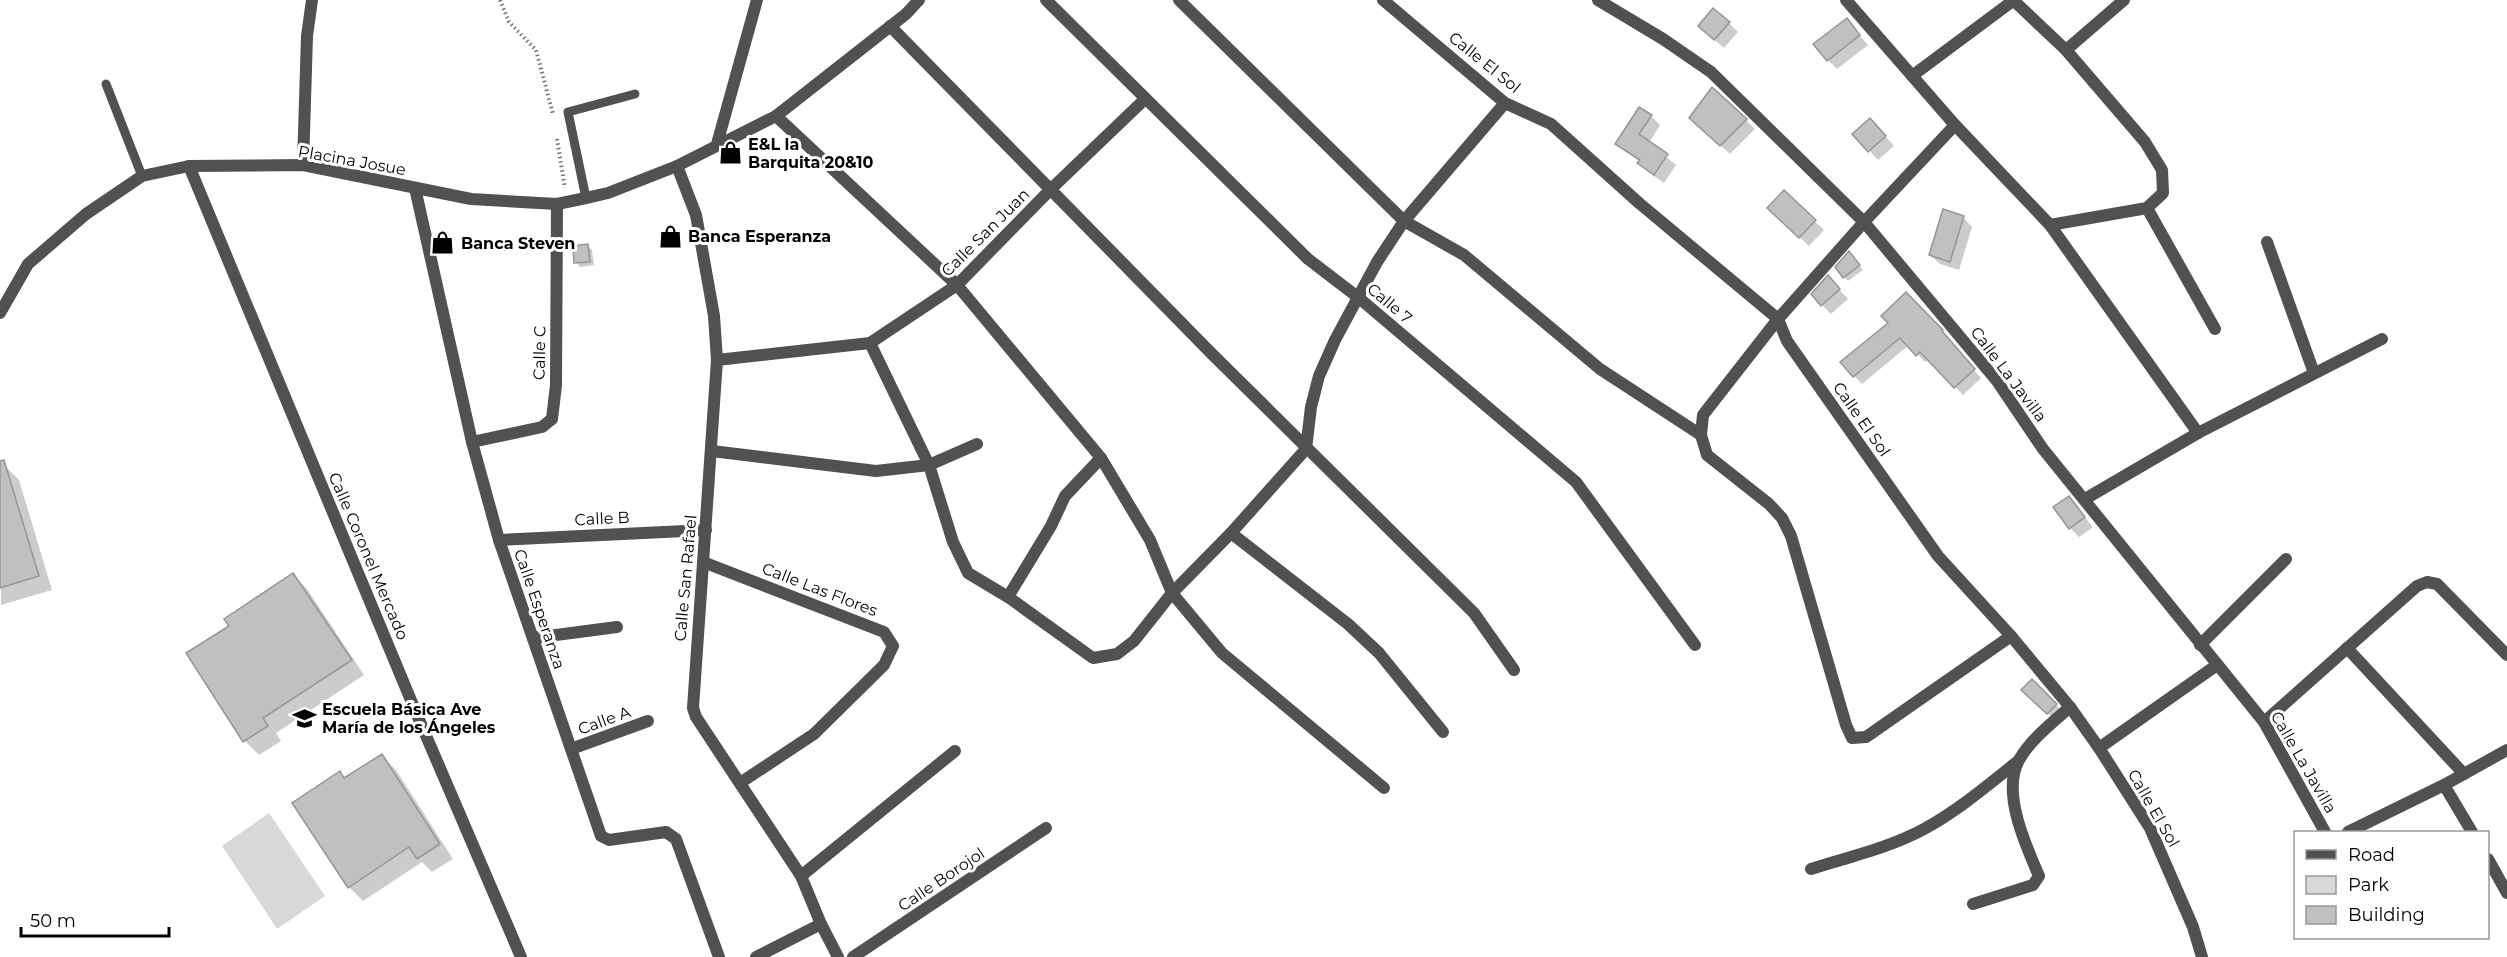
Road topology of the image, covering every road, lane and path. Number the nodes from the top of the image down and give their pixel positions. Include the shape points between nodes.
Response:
1 (312, 0) edge
2 (501, 0) edge
3 (757, 0) edge
4 (919, 0) edge
5 (1046, 0) edge
6 (1179, 0) edge
7 (1383, 0) edge
8 (1598, 0) edge
9 (1846, 0) edge
10 (2013, 0) edge
11 (2124, 0) edge
12 (890, 26) junction
13 (2066, 50) junction
14 (1912, 76) junction
15 (106, 84) dead end
16 (635, 94) dead end
17 (1145, 99) junction
18 (1506, 103) junction
19 (553, 115) dead end
20 (776, 116) junction
21 (1955, 125) junction
22 (557, 136) dead end
23 (717, 144) junction
24 (303, 165) junction
25 (189, 166) junction
26 (677, 166) junction
27 (141, 176) junction
28 (415, 188) junction
29 (1051, 189) junction
30 (586, 198) junction
31 (562, 203) junction
32 (2147, 208) junction
33 (1404, 221) junction
34 (1864, 222) junction
35 (2050, 225) junction
36 (2267, 242) dead end
37 (957, 285) junction
38 (1359, 298) junction
39 (0, 313) edge
40 (1778, 319) junction
41 (2215, 329) dead end
42 (2382, 339) dead end
43 (870, 343) junction
44 (717, 360) junction
45 (2313, 374) junction
46 (2198, 433) junction
47 (1701, 435) junction
48 (472, 442) junction
49 (977, 444) dead end
50 (1306, 449) junction
51 (712, 451) junction
52 (1101, 458) junction
53 (929, 465) junction
54 (2085, 499) junction
55 (706, 530) junction
56 (1231, 533) junction
57 (499, 540) junction
58 (2286, 559) dead end
59 (703, 562) junction
60 (1172, 592) junction
61 (1008, 597) junction
62 (617, 627) dead end
63 (2011, 636) junction
64 (533, 638) junction
65 (1695, 645) dead end
66 (2200, 645) junction
67 (2347, 648) junction
68 (2507, 655) edge
69 (2217, 665) junction
70 (1514, 670) dead end
71 (2070, 707) junction
72 (648, 721) dead end
73 (2264, 722) junction
74 (1443, 732) dead end
75 (2099, 748) junction
76 (571, 749) junction
77 (955, 750) dead end
78 (2507, 750) edge
79 (2017, 762) junction
80 (2464, 774) junction
81 (740, 783) junction
82 (2445, 785) junction
83 (1384, 788) dead end
84 (1046, 828) dead end
85 (2324, 831) edge
86 (2350, 831) edge
87 (2471, 831) edge
88 (2489, 862) edge
89 (1811, 869) dead end
90 (801, 876) junction
91 (2507, 893) edge
92 (1973, 904) dead end
93 (821, 924) junction
94 (521, 957) edge
95 (719, 957) edge
96 (756, 957) edge
97 (838, 957) edge
98 (853, 957) edge
99 (2202, 957) edge

1 - 24 street via 307,36
2 - 19 path via 509,22 536,50
3 - 23 street
4 - 12 street, Placina Josue
5 - 17 street, Calle 7
6 - 33 street
7 - 18 street, Calle El Sol
8 - 34 street, Calle La Javilla via 1710,72
9 - 14 street
10 - 13 street
10 - 14 street
11 - 13 street
12 - 20 street, Placina Josue
12 - 29 street
13 - 32 street via 2145,142 2162,170 2163,194
14 - 21 street
15 - 27 lane
16 - 30 lane via 568,112
17 - 29 street, Calle San Juan
17 - 38 street, Calle 7 via 1308,259
18 - 33 street
18 - 40 street, Calle El Sol via 1551,124
20 - 23 street, Placina Josue
20 - 37 street
21 - 34 street
21 - 35 street
22 - 31 path
23 - 26 street, Placina Josue
24 - 25 street, Placina Josue
24 - 28 street, Placina Josue
25 - 27 street, Placina Josue
25 - 94 street, Calle Coronel Mercado
26 - 30 street, Placina Josue
26 - 44 street, Calle San Rafael via 696,215 714,316
27 - 39 street, Placina Josue via 86,214 28,264
28 - 31 street, Placina Josue via 471,199
28 - 48 street, Calle Esperanza
29 - 37 street, Calle San Juan
29 - 50 street
30 - 31 street, Placina Josue
31 - 48 street, Calle C via 552,419 542,427
32 - 35 street
32 - 41 street
33 - 38 street
33 - 47 street via 1464,255 1599,369
34 - 40 street
34 - 54 street, Calle La Javilla via 1997,381 2043,449
35 - 46 street
36 - 45 street
37 - 43 street, Calle San Juan
37 - 52 street
38 - 50 street via 1319,376
38 - 65 street, Calle 7 via 1576,482
40 - 47 street via 1703,415
40 - 63 street, Calle El Sol via 1787,341 1938,556
42 - 45 street
43 - 44 street, Calle San Juan
43 - 53 street
44 - 51 street, Calle San Rafael
45 - 46 street
46 - 54 street
47 - 63 street via 1707,454 1768,504 1782,518 1791,536 1852,738 1866,737
48 - 57 street, Calle Esperanza
49 - 53 street
50 - 56 street
50 - 70 street via 1474,613
51 - 53 street via 876,471
51 - 55 street, Calle San Rafael
52 - 60 street via 1150,540
52 - 61 street via 1065,496
53 - 61 street via 953,542 968,573
54 - 66 street, Calle La Javilla
55 - 57 street, Calle B
55 - 59 street, Calle San Rafael
56 - 60 street
56 - 74 street via 1348,624
57 - 64 street, Calle Esperanza
58 - 66 street
59 - 81 street, Calle San Rafael via 693,708
59 - 81 street, Calle Las Flores via 884,632 893,646 884,665 814,734
60 - 61 street via 1134,641 1117,654 1093,657
60 - 83 street via 1222,652
62 - 64 street
63 - 71 street, Calle El Sol
64 - 76 street, Calle Esperanza
66 - 69 street, Calle La Javilla
67 - 68 street via 2417,586 2427,582 2437,584
67 - 73 street
67 - 80 street
69 - 73 street, Calle La Javilla
69 - 75 street
71 - 75 street, Calle El Sol
71 - 79 street
72 - 76 street, Calle A
73 - 85 street, Calle La Javilla
75 - 99 street, Calle El Sol via 2150,828
76 - 95 street, Calle Esperanza via 604,839 666,832 676,839
77 - 90 street
78 - 80 street
79 - 89 street via 1923,830
79 - 92 street via 2012,792 2016,819 2039,876 2033,885
80 - 82 street
81 - 90 street, Calle San Rafael
82 - 86 street
82 - 87 street
84 - 98 street, Calle Borojol
88 - 91 street
90 - 93 street, Calle San Rafael
93 - 96 street
93 - 97 street, Calle San Rafael

